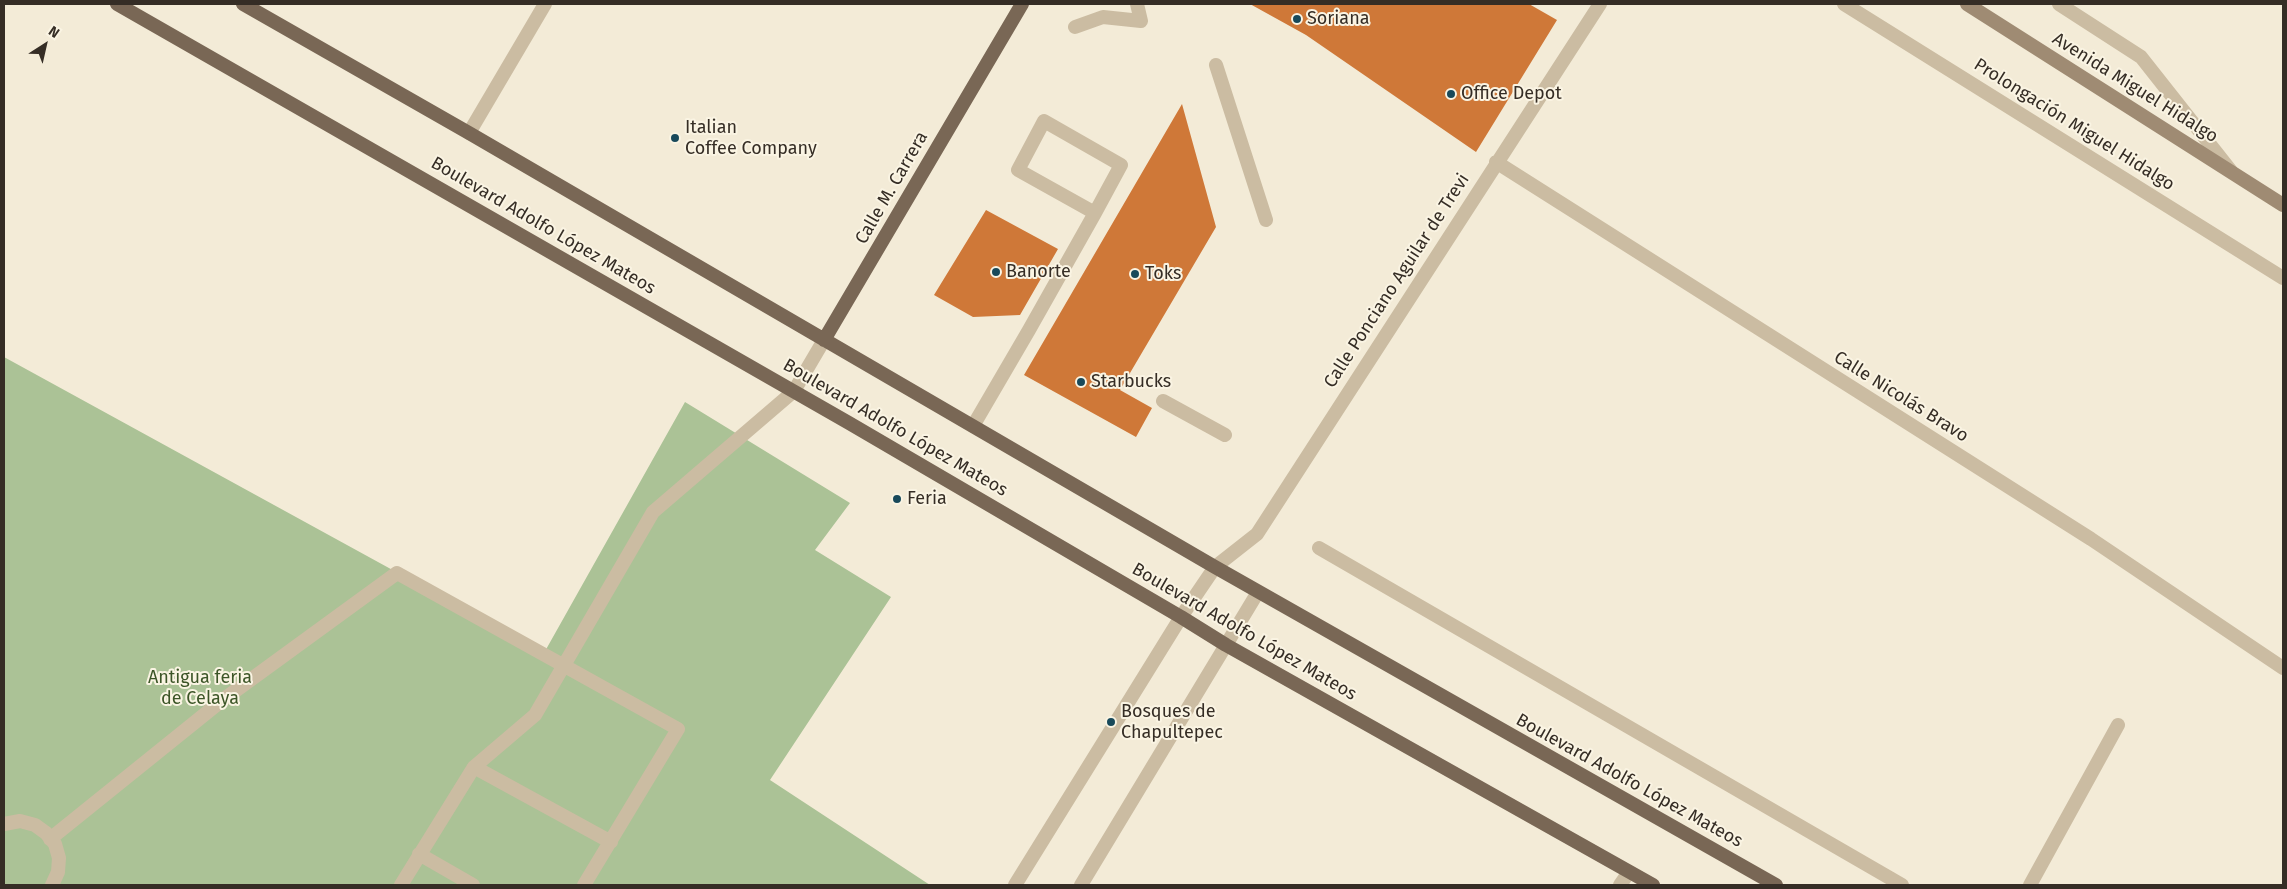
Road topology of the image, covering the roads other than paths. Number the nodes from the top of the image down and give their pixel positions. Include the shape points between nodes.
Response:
1 (117, 4) edge
2 (243, 4) edge
3 (545, 4) edge
4 (1022, 4) edge
5 (1136, 4) edge
6 (1600, 4) edge
7 (1844, 4) edge
8 (1967, 4) edge
9 (2059, 4) edge
10 (1075, 27) dead end
11 (1216, 65) dead end
12 (469, 133) junction
13 (1496, 162) junction
14 (2231, 172) junction
15 (2283, 204) edge
16 (1094, 213) junction
17 (1266, 220) dead end
18 (2283, 278) edge
19 (824, 340) junction
20 (794, 391) junction
21 (1163, 401) dead end
22 (973, 426) junction
23 (1225, 436) dead end
24 (1319, 548) dead end
25 (1215, 567) junction
26 (1258, 592) junction
27 (1181, 617) junction
28 (1226, 646) junction
29 (564, 664) junction
30 (2283, 668) edge
31 (2118, 725) dead end
32 (474, 767) junction
33 (4, 824) edge
34 (50, 838) junction
35 (611, 842) junction
36 (419, 854) junction
37 (1629, 872) junction
38 (52, 885) edge
39 (401, 885) edge
40 (474, 885) edge
41 (584, 885) edge
42 (1015, 885) edge
43 (1081, 885) edge
44 (1620, 885) edge
45 (1653, 885) edge
46 (1776, 885) edge
47 (1902, 885) edge
48 (2030, 885) edge

1 - 20 main road, Boulevard Adolfo López Mateos
2 - 12 main road, Boulevard Adolfo López Mateos
3 - 12 street
4 - 19 main road, Calle M. Carrera
5 - 10 street via 1142,21 1103,18
6 - 13 street, Calle Ponciano Aguilar de Trevi
7 - 18 street, Prolongación Miguel Hidalgo
8 - 14 main road, Avenida Miguel Hidalgo
9 - 14 street via 2141,57
11 - 17 street
12 - 19 main road, Boulevard Adolfo López Mateos
13 - 25 street, Calle Ponciano Aguilar de Trevi via 1257,534
13 - 30 street, Calle Nicolás Bravo via 2091,539
14 - 15 main road, Avenida Miguel Hidalgo
16 - 16 street via 1121,165 1044,121 1018,170
16 - 22 street
19 - 20 street, Calle M. Carrera
19 - 22 main road, Boulevard Adolfo López Mateos
20 - 27 main road, Boulevard Adolfo López Mateos
20 - 29 street, Calle M. Carrera via 653,512
21 - 23 street
22 - 25 main road, Boulevard Adolfo López Mateos
24 - 47 street
25 - 26 main road, Boulevard Adolfo López Mateos
25 - 27 street, Calle Ponciano Aguilar de Trevi
26 - 28 street
26 - 46 main road, Boulevard Adolfo López Mateos
27 - 28 main road, Boulevard Adolfo López Mateos
27 - 42 street, Calle Ponciano Aguilar de Trevi
28 - 37 main road, Boulevard Adolfo López Mateos
28 - 43 street
29 - 32 street, Calle M. Carrera via 535,715
29 - 34 street via 398,572 220,702
29 - 35 street via 678,729
31 - 48 street
32 - 35 street
32 - 36 street, Calle M. Carrera
33 - 34 street via 20,822 35,825
34 - 38 street via 59,858 58,872
35 - 41 street
36 - 39 street, Calle M. Carrera
36 - 40 street
37 - 44 street
37 - 45 main road, Boulevard Adolfo López Mateos

